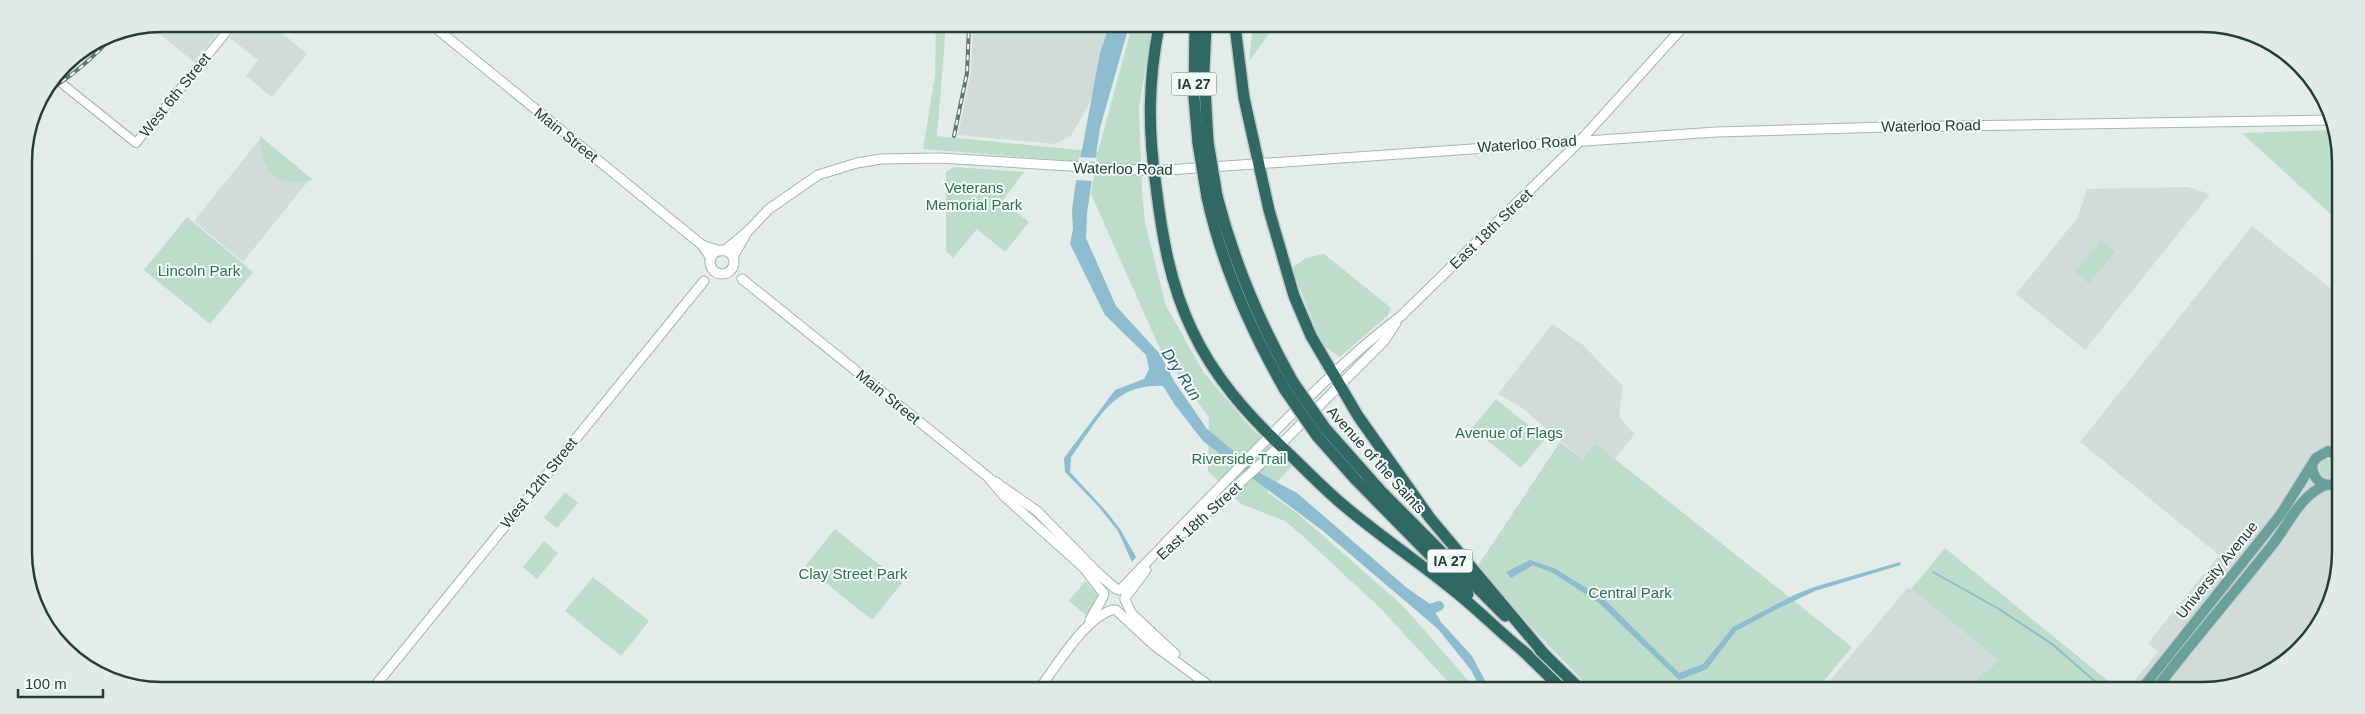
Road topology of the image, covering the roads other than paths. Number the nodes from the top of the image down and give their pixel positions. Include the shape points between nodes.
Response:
1 (226, 33) edge
2 (441, 33) edge
3 (1158, 33) edge
4 (1195, 33) edge
5 (1206, 33) edge
6 (1236, 33) edge
7 (1678, 33) edge
8 (60, 82) edge
9 (2326, 120) edge
10 (1580, 141) junction
11 (1203, 142) junction
12 (1260, 165) junction
13 (1153, 172) junction
14 (747, 232) junction
15 (702, 245) junction
16 (722, 251) junction
17 (733, 259) junction
18 (711, 262) junction
19 (722, 273) junction
20 (742, 279) junction
21 (704, 281) junction
22 (1401, 316) junction
23 (1333, 374) junction
24 (1340, 386) junction
25 (1321, 432) junction
26 (1270, 436) junction
27 (1280, 446) junction
28 (2332, 452) edge
29 (2312, 466) junction
30 (988, 477) junction
31 (2332, 483) edge
32 (2325, 485) junction
33 (1121, 594) junction
34 (1104, 595) junction
35 (1114, 610) junction
36 (2210, 611) junction
37 (1075, 641) junction
38 (1528, 655) junction
39 (1545, 655) junction
40 (1185, 666) junction
41 (1204, 681) edge
42 (1554, 681) edge
43 (1572, 681) edge
44 (2149, 681) edge
45 (2162, 681) edge
46 (378, 682) edge
47 (1045, 682) edge

1 - 8 street, West 6th Street via 136,143
2 - 15 main road, Main Street
3 - 13 highway via 1150,87
4 - 11 highway, Avenue of the Saints / IA 27 via 1194,88
5 - 11 highway, Avenue of the Saints / IA 27
6 - 12 highway via 1244,98
7 - 10 main road, East 18th Street
9 - 10 main road, Waterloo Road via 1887,126
10 - 12 main road, Waterloo Road
10 - 22 main road, East 18th Street
11 - 25 highway, Avenue of the Saints / IA 27, bridge via 1212,197 1249,294 1289,386
12 - 13 main road, Waterloo Road
12 - 23 highway via 1294,296 1311,336
13 - 14 main road, Waterloo Road via 940,158 899,158 857,164 818,175 802,184 769,209
13 - 26 highway via 1164,245 1184,313 1214,370 1240,405
14 - 16 main road, Waterloo Road
14 - 17 main road, Waterloo Road
15 - 16 main road, Main Street
15 - 18 main road, Main Street
16 - 17 main road, Main Street
16 - 18 main road, Waterloo Road
17 - 19 main road, Waterloo Road via 732,269
17 - 20 main road, Main Street
18 - 19 main road, Main Street
18 - 21 main road, West 12th Street
19 - 20 main road, Main Street
19 - 21 main road, West 12th Street
20 - 30 main road, Main Street
21 - 46 main road, West 12th Street
22 - 23 main road, East 18th Street via 1377,333
22 - 24 main road, East 18th Street via 1384,341
23 - 24 highway
23 - 26 main road, East 18th Street
24 - 27 main road, East 18th Street
24 - 39 highway via 1430,518
25 - 38 highway, Avenue of the Saints / IA 27 via 1356,480
25 - 39 highway, Avenue of the Saints / IA 27
26 - 27 highway
26 - 33 main road, East 18th Street
27 - 33 main road, East 18th Street
27 - 38 highway via 1342,504 1449,587
28 - 29 main road via 2320,454
29 - 32 main road via 2315,477
29 - 36 main road, University Avenue
30 - 33 main road, Main Street via 1037,511
30 - 34 main road, Main Street via 1005,497 1084,568
31 - 32 main road, University Avenue
32 - 36 main road, University Avenue via 2305,498 2274,542
33 - 34 main road via 1110,589
33 - 35 main road via 1122,607
33 - 40 main road, Main Street via 1132,614
34 - 35 main road via 1105,606
34 - 37 main road
35 - 37 main road via 1098,616
35 - 40 main road, Main Street via 1155,646
36 - 44 main road, University Avenue
36 - 45 main road
37 - 47 main road
38 - 42 highway, Avenue of the Saints / IA 27
39 - 43 highway, Avenue of the Saints / IA 27
40 - 41 main road, Main Street

